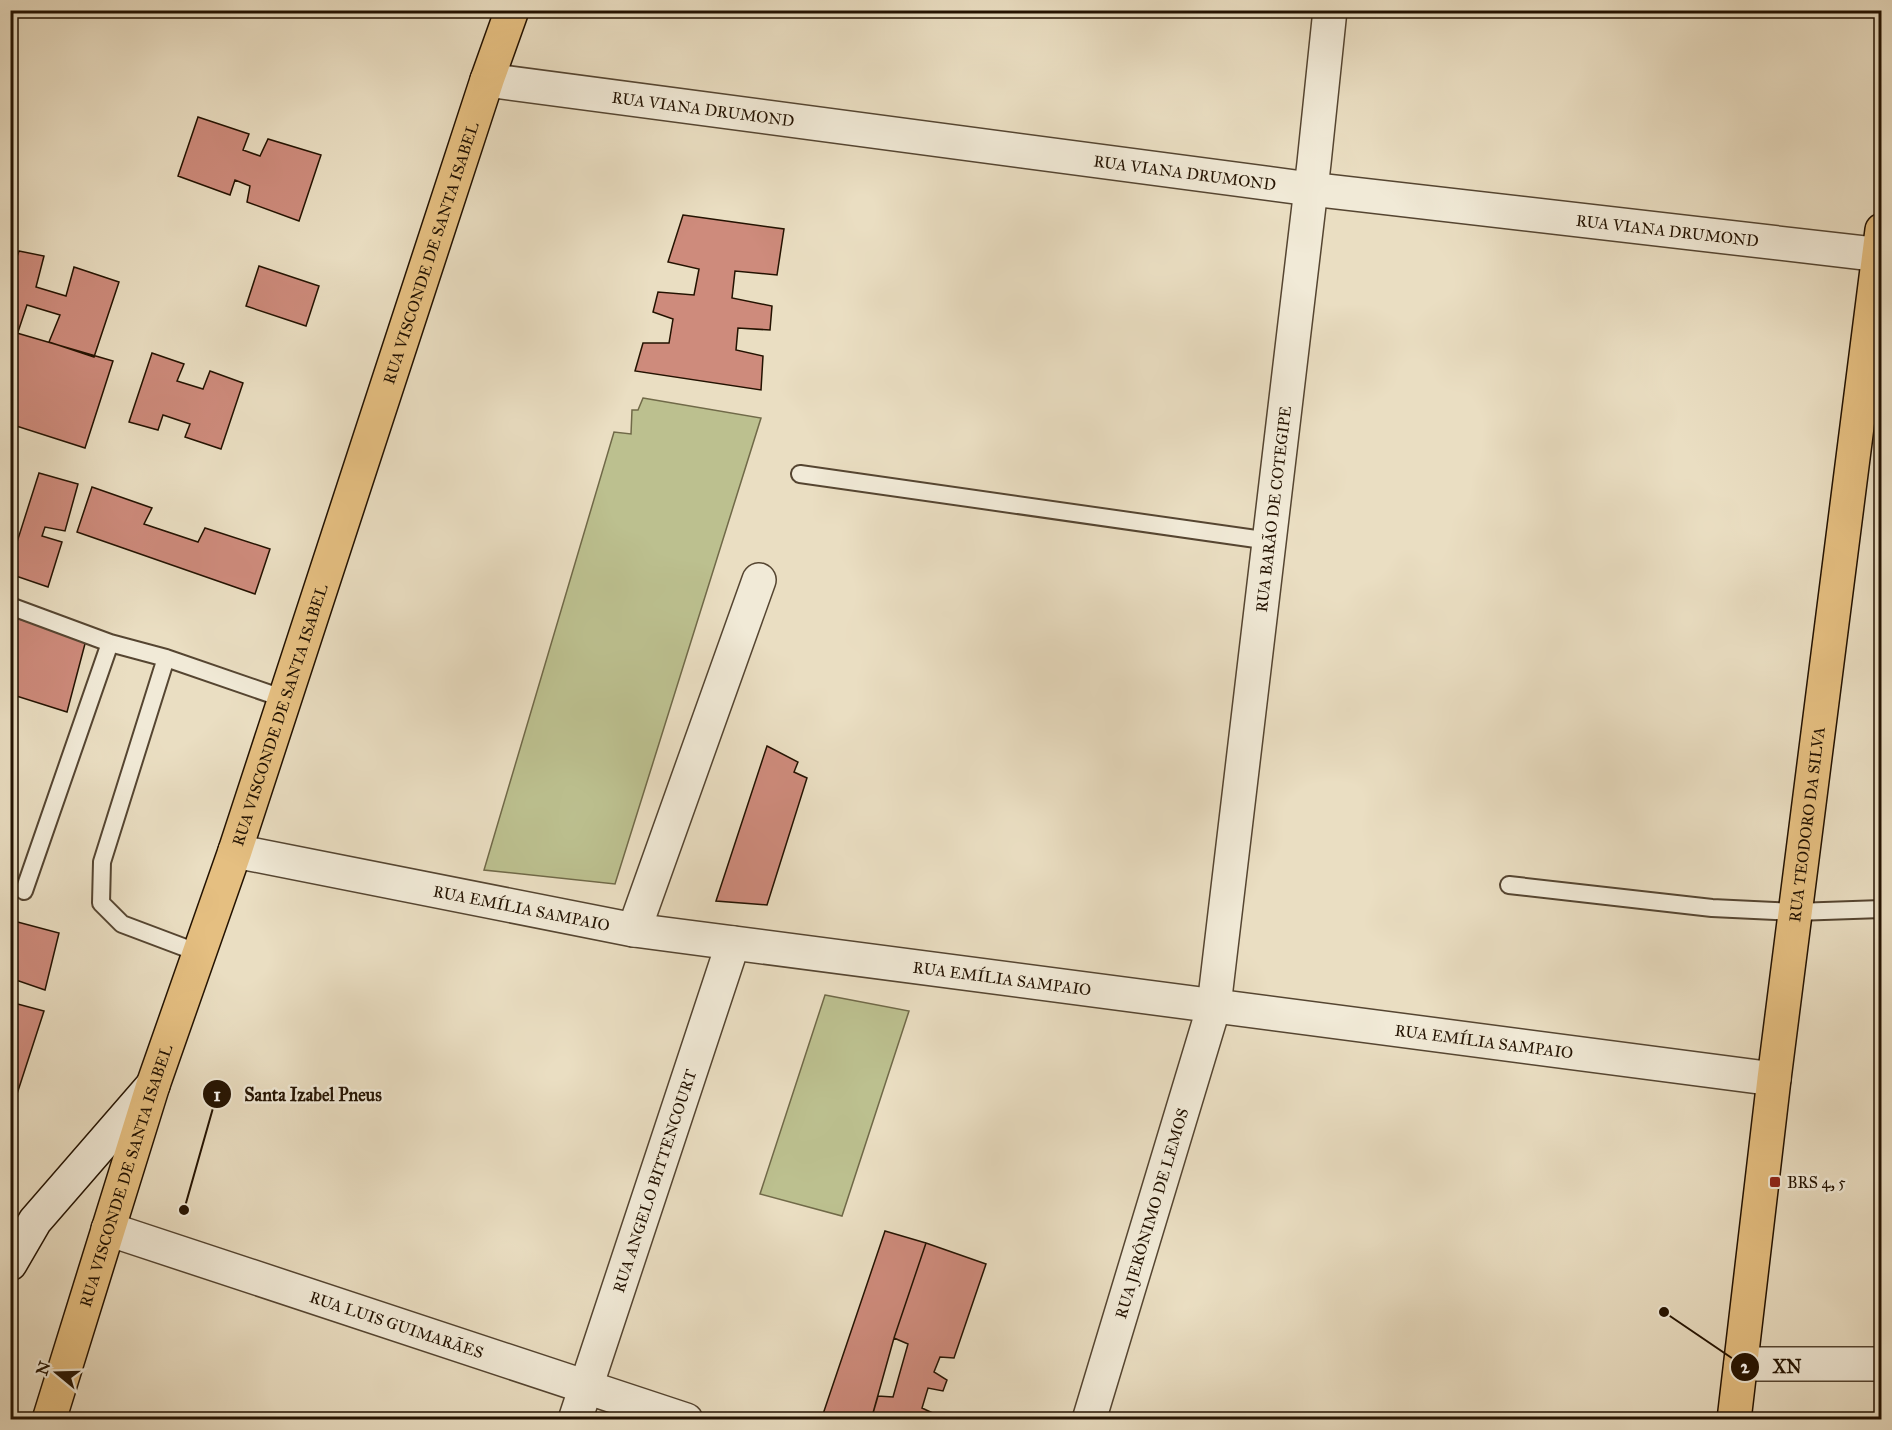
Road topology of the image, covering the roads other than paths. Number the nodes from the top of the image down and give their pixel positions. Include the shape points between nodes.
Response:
1 (512, 10) edge
2 (1330, 10) edge
3 (487, 80) junction
4 (1310, 189) junction
5 (1880, 246) edge
6 (800, 474) dead end
7 (1270, 541) junction
8 (759, 580) dead end
9 (10, 606) edge
10 (110, 643) junction
11 (166, 658) junction
12 (285, 699) junction
13 (235, 851) junction
14 (1509, 885) dead end
15 (24, 891) dead end
16 (1881, 909) edge
17 (1795, 912) junction
18 (634, 930) junction
19 (733, 943) junction
20 (199, 953) junction
21 (1214, 1006) junction
22 (1774, 1079) junction
23 (153, 1085) junction
24 (108, 1229) junction
25 (10, 1264) edge
26 (1741, 1364) junction
27 (1881, 1364) edge
28 (586, 1387) junction
29 (49, 1419) edge
30 (575, 1419) edge
31 (686, 1419) edge
32 (1089, 1419) edge
33 (1734, 1419) edge

1 - 3 main road, RUA VISCONDE DE SANTA ISABEL
2 - 4 street, RUA BARÃO DE COTEGIPE
3 - 4 street, RUA VIANA DRUMOND
3 - 12 main road, RUA VISCONDE DE SANTA ISABEL
4 - 5 street, RUA VIANA DRUMOND
4 - 7 street, RUA BARÃO DE COTEGIPE
5 - 17 main road, RUA TEODORO DA SILVA
6 - 7 lane
7 - 21 street, RUA BARÃO DE COTEGIPE
8 - 18 street
9 - 10 lane
10 - 11 lane
10 - 15 lane
11 - 12 lane
11 - 20 lane via 102,862 102,903 122,924
12 - 13 main road, RUA VISCONDE DE SANTA ISABEL
13 - 18 street, RUA EMÍLIA SAMPAIO
13 - 20 main road, RUA VISCONDE DE SANTA ISABEL
14 - 17 lane via 1712,908
16 - 17 lane
17 - 22 main road, RUA TEODORO DA SILVA
18 - 19 street, RUA EMÍLIA SAMPAIO
19 - 21 street, RUA EMÍLIA SAMPAIO
19 - 28 street, RUA ANGELO BITTENCOURT
20 - 23 main road, RUA VISCONDE DE SANTA ISABEL
21 - 22 street, RUA EMÍLIA SAMPAIO
21 - 32 street, RUA JERÔNIMO DE LEMOS
22 - 26 main road, RUA TEODORO DA SILVA
23 - 24 main road, RUA VISCONDE DE SANTA ISABEL
23 - 25 street via 35,1221
24 - 28 street, RUA LUIS GUIMARÃES
24 - 29 main road, RUA VISCONDE DE SANTA ISABEL
26 - 27 street
26 - 33 main road, RUA TEODORO DA SILVA
28 - 30 street, RUA ANGELO BITTENCOURT
28 - 31 street, RUA LUIS GUIMARÃES

